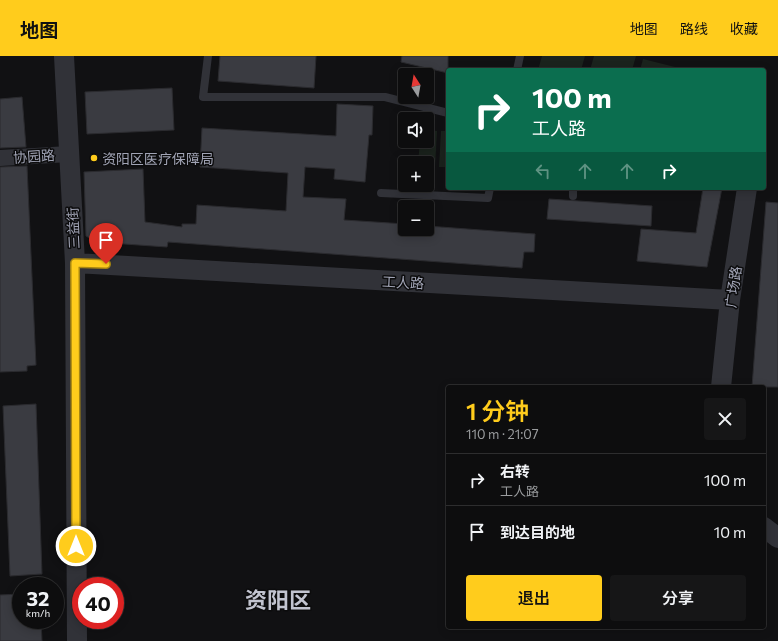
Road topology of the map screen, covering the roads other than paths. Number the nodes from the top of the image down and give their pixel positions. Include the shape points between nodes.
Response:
1 (64, 56) edge
2 (208, 56) edge
3 (520, 56) edge
4 (517, 68) edge
5 (446, 113) edge
6 (69, 154) junction
7 (0, 158) edge
8 (490, 190) edge
9 (747, 190) edge
10 (381, 193) dead end
11 (75, 263) junction
12 (730, 300) junction
13 (721, 385) edge
14 (766, 528) edge
15 (778, 538) edge
16 (77, 641) edge

1 - 6 street, 三益街
2 - 5 lane via 203,97 385,98
3 - 4 lane
6 - 7 street, 协园路
6 - 11 street, 三益街
8 - 10 lane via 488,198
9 - 12 street, 广场路
11 - 12 street, 工人路
11 - 16 street, 三益街
12 - 13 street, 广场路
14 - 15 street

